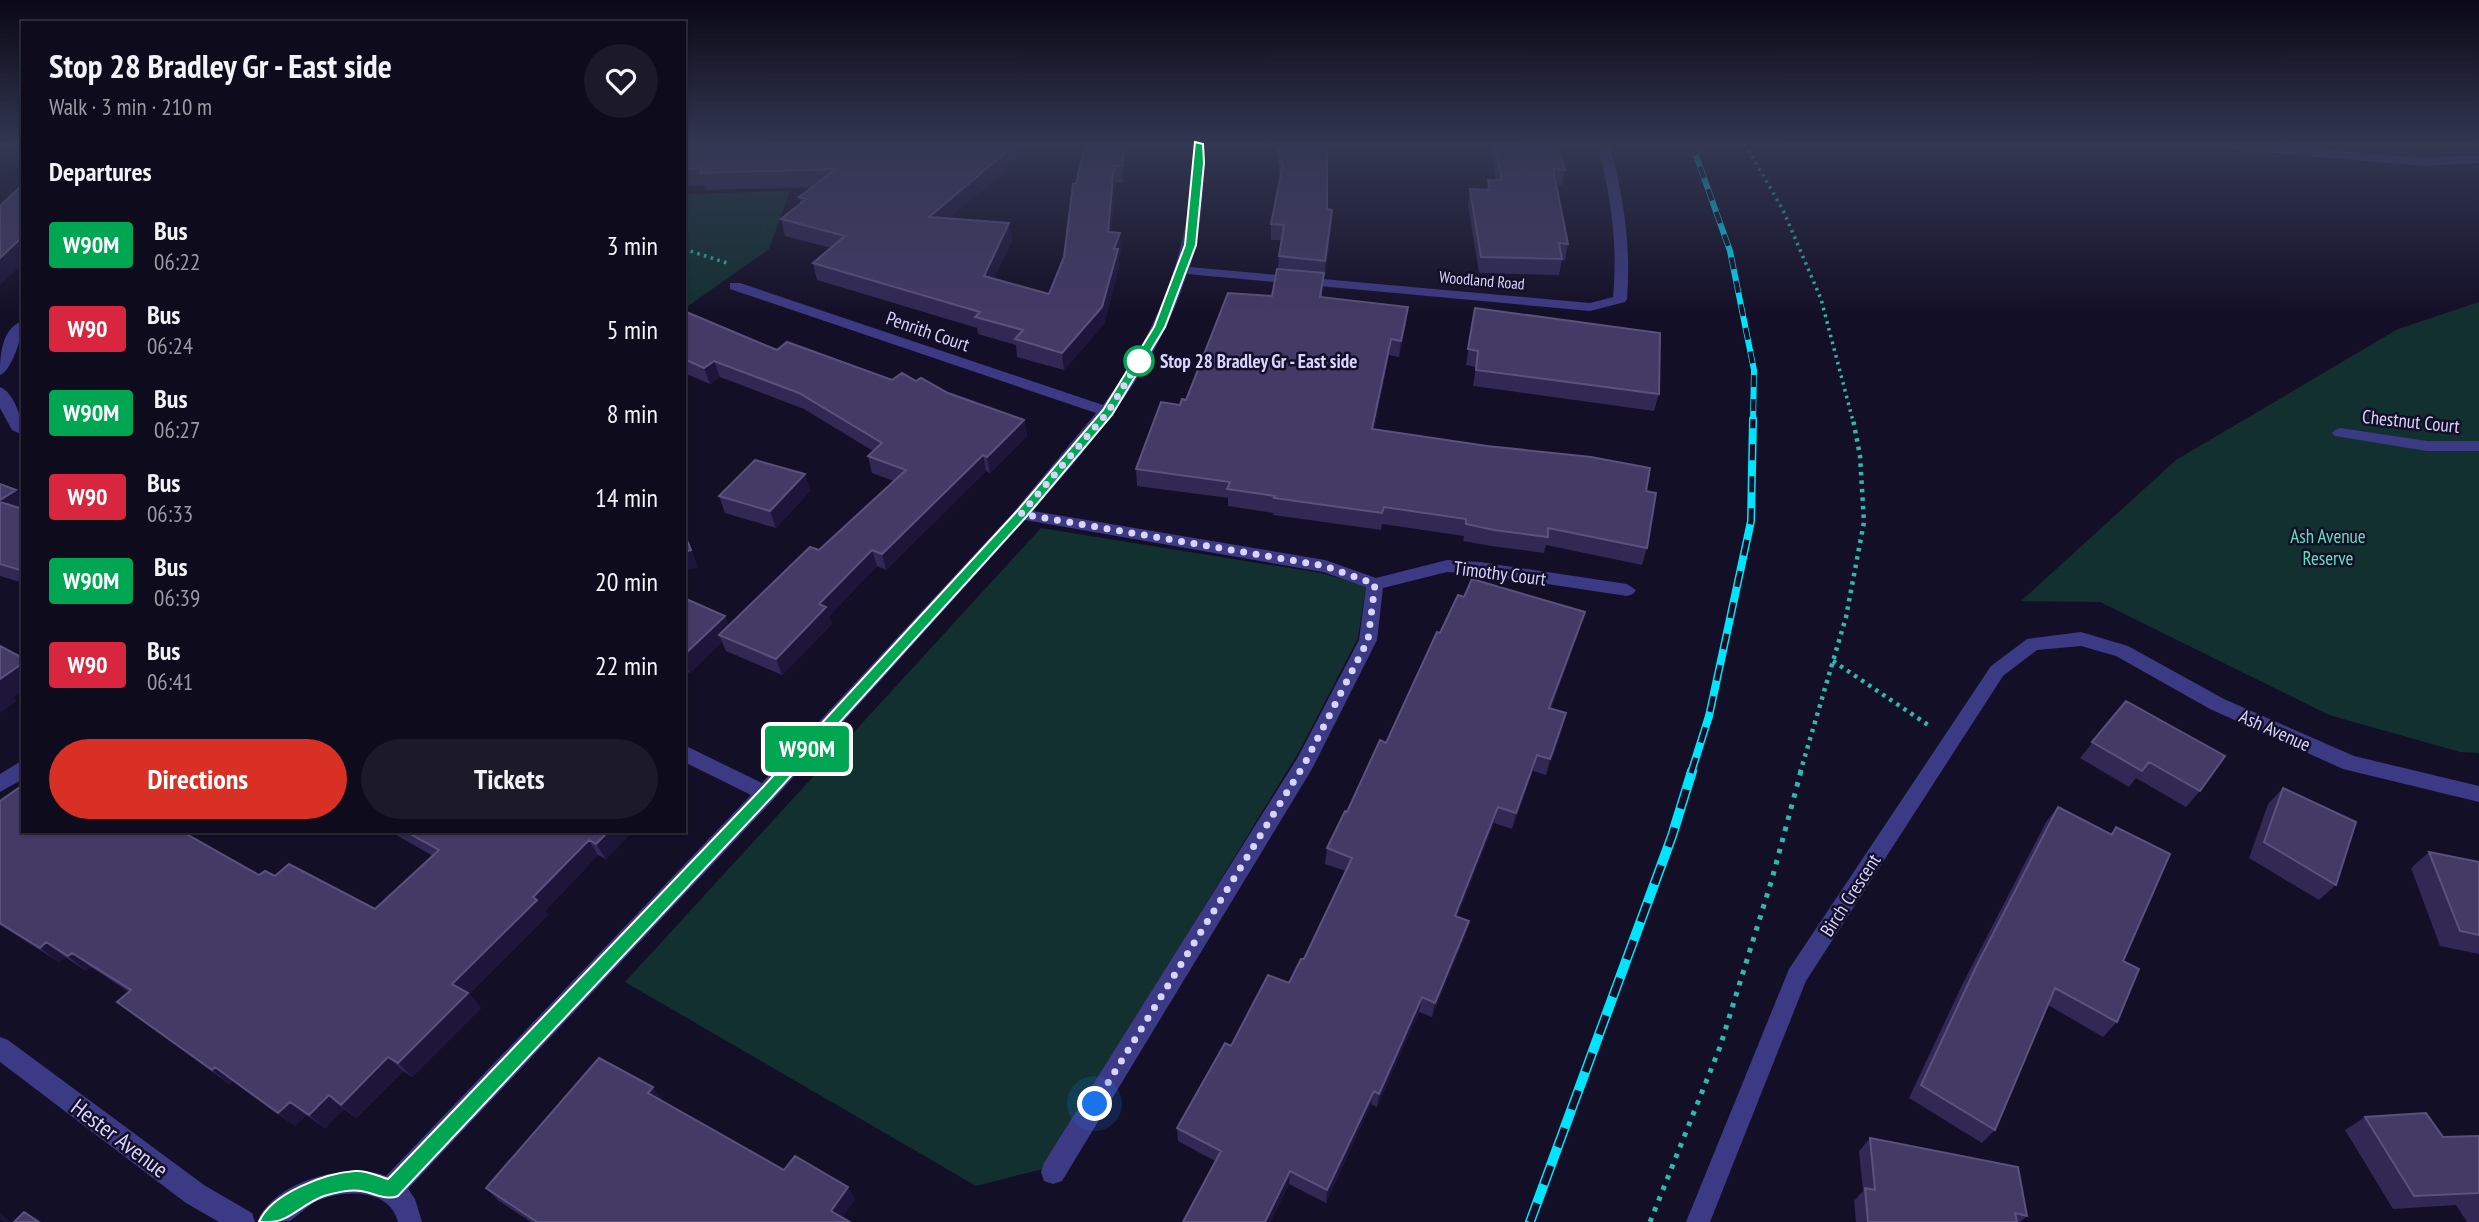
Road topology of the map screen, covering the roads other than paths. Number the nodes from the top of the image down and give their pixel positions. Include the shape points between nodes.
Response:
1 (1195, 201) edge
2 (1617, 201) edge
3 (1183, 270) junction
4 (735, 286) road end
5 (21, 326) edge
6 (0, 371) edge
7 (0, 392) edge
8 (1108, 412) junction
9 (21, 429) edge
10 (2340, 433) dead end
11 (2479, 446) edge
12 (1021, 514) junction
13 (1375, 584) junction
14 (1627, 590) dead end
15 (2081, 639) joint
16 (686, 754) edge
17 (21, 769) edge
18 (0, 784) edge
19 (766, 794) junction
20 (2479, 794) edge
21 (0, 1048) edge
22 (1052, 1172) dead end
23 (391, 1189) junction
24 (243, 1222) edge
25 (269, 1222) edge
26 (410, 1222) edge
27 (1698, 1222) edge

1 - 3 street
2 - 3 street, Woodland Road via 1623,273 1620,299 1590,307
3 - 8 street via 1159,327
4 - 8 street, Penrith Court
5 - 6 street
7 - 9 street
8 - 12 street
10 - 11 street, Chestnut Court via 2427,446
12 - 13 street via 1325,566
12 - 19 street
13 - 14 street, Timothy Court via 1447,566
13 - 22 street via 1368,640 1305,763
15 - 20 street, Ash Avenue via 2122,651 2217,704 2350,763
15 - 27 street, Birch Crescent via 2033,644 1997,671 1951,740 1797,976
16 - 19 street
17 - 18 street
19 - 23 street
21 - 24 street, Hester Avenue via 195,1194
23 - 25 street via 358,1180 322,1187 291,1203
23 - 26 street via 410,1211

